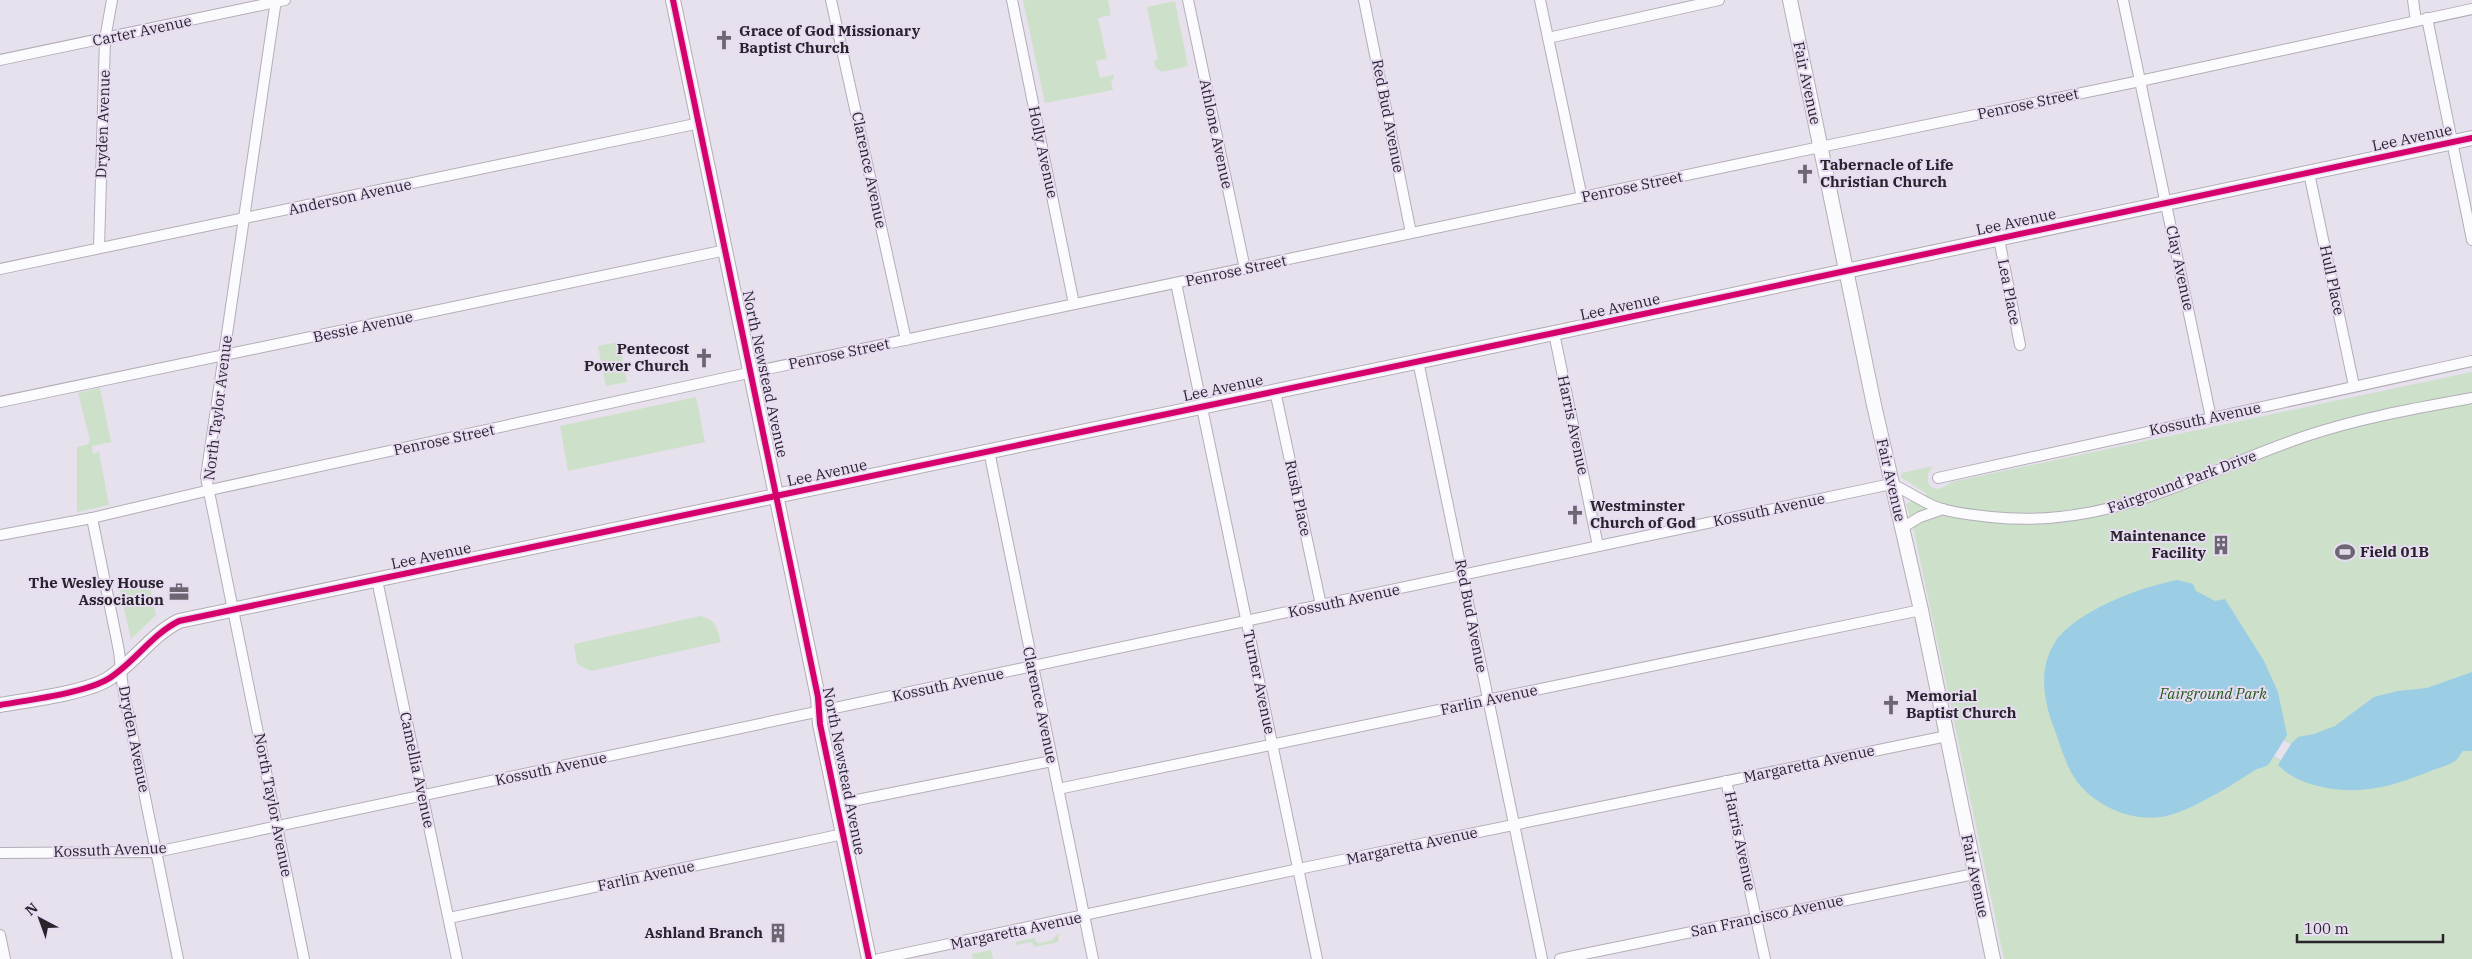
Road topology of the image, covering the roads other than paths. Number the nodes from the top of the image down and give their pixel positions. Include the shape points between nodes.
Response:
1 (112, 0) edge
2 (674, 0) edge
3 (831, 0) edge
4 (1012, 0) edge
5 (1188, 0) edge
6 (1364, 0) edge
7 (1540, 0) edge
8 (1719, 0) edge
9 (1790, 0) edge
10 (2123, 0) edge
11 (2413, 0) edge
12 (279, 1) edge
13 (2472, 9) edge
14 (2427, 18) junction
15 (2416, 21) junction
16 (1548, 38) junction
17 (105, 39) junction
18 (0, 60) edge
19 (2140, 81) junction
20 (700, 123) junction
21 (2472, 138) edge
22 (2452, 142) junction
23 (1820, 146) junction
24 (2309, 173) junction
25 (1582, 198) junction
26 (2166, 203) junction
27 (244, 219) junction
28 (1411, 233) junction
29 (1999, 239) junction
30 (2472, 240) edge
31 (99, 248) junction
32 (726, 250) junction
33 (1245, 268) junction
34 (0, 269) edge
35 (1846, 271) junction
36 (1176, 283) junction
37 (1074, 304) junction
38 (1554, 334) junction
39 (906, 340) junction
40 (2020, 345) dead end
41 (224, 356) junction
42 (1418, 361) junction
43 (2472, 362) edge
44 (752, 372) junction
45 (2354, 386) junction
46 (1275, 391) junction
47 (2472, 398) edge
48 (0, 402) edge
49 (1202, 406) junction
50 (2211, 418) junction
51 (989, 451) junction
52 (1938, 478) dead end
53 (1891, 484) junction
54 (208, 491) junction
55 (777, 496) junction
56 (1943, 509) junction
57 (92, 518) junction
58 (1902, 528) junction
59 (0, 535) edge
60 (1598, 546) junction
61 (1463, 576) junction
62 (377, 580) junction
63 (1321, 605) junction
64 (234, 610) junction
65 (1921, 610) junction
66 (1246, 621) junction
67 (1031, 666) junction
68 (121, 668) junction
69 (1487, 700) junction
70 (0, 705) edge
71 (819, 712) junction
72 (1946, 736) junction
73 (1272, 745) junction
74 (1052, 761) junction
75 (1726, 781) junction
76 (1058, 790) junction
77 (422, 796) junction
78 (836, 804) junction
79 (276, 825) junction
80 (1513, 825) junction
81 (843, 834) junction
82 (156, 852) junction
83 (0, 853) edge
84 (1298, 869) junction
85 (1974, 874) junction
86 (1084, 917) junction
87 (449, 918) junction
88 (1757, 918) junction
89 (0, 935) edge
90 (5, 959) edge
91 (178, 959) edge
92 (304, 959) edge
93 (457, 959) edge
94 (869, 959) edge
95 (879, 959) edge
96 (1093, 959) edge
97 (1317, 959) edge
98 (1542, 959) edge
99 (1560, 959) edge
100 (1765, 959) edge
101 (1993, 959) edge

1 - 17 street, Dryden Avenue
2 - 20 street, North Newstead Avenue
3 - 39 street, Clarence Avenue
4 - 37 street, Holly Avenue
5 - 33 street, Athlone Avenue
6 - 28 street, Red Bud Avenue
7 - 16 street
8 - 16 street
9 - 23 street, Fair Avenue
10 - 19 street, Clay Avenue
11 - 15 street
12 - 17 street, Carter Avenue
12 - 27 street, North Taylor Avenue
13 - 14 street, Penrose Street
14 - 15 street, Penrose Street
14 - 22 street
15 - 19 street, Penrose Street
16 - 25 street
17 - 18 street, Carter Avenue
17 - 31 street, Dryden Avenue
19 - 23 street, Penrose Street
19 - 26 street, Clay Avenue
20 - 27 street, Anderson Avenue
20 - 32 street, North Newstead Avenue
21 - 22 street, Lee Avenue
22 - 24 street, Lee Avenue
22 - 30 street
23 - 25 street, Penrose Street
23 - 35 street, Fair Avenue
24 - 26 street, Lee Avenue
24 - 45 street, Hull Place
25 - 28 street, Penrose Street
26 - 29 street, Lee Avenue
26 - 50 street, Clay Avenue
27 - 31 street, Anderson Avenue
27 - 41 street, North Taylor Avenue
28 - 33 street, Penrose Street
29 - 35 street, Lee Avenue
29 - 40 street, Lea Place
31 - 34 street, Anderson Avenue
32 - 41 street, Bessie Avenue
32 - 44 street, North Newstead Avenue
33 - 36 street, Penrose Street
35 - 38 street, Lee Avenue
35 - 53 street, Fair Avenue
36 - 37 street, Penrose Street
36 - 49 street
37 - 39 street, Penrose Street
38 - 42 street, Lee Avenue
38 - 60 street, Harris Avenue
39 - 44 street, Penrose Street
41 - 48 street, Bessie Avenue
41 - 54 street, North Taylor Avenue via 206,477
42 - 46 street, Lee Avenue
42 - 61 street, Red Bud Avenue
43 - 45 street, Kossuth Avenue
44 - 54 street, Penrose Street
44 - 55 street, North Newstead Avenue
45 - 50 street, Kossuth Avenue
46 - 49 street, Lee Avenue
46 - 63 street, Rush Place
47 - 56 street, Fairground Park Drive via 2426,406 2308,436 2131,504 2085,515 2006,519
49 - 51 street, Lee Avenue
49 - 66 street, Turner Avenue
50 - 52 street, Kossuth Avenue
51 - 55 street, Lee Avenue
51 - 67 street, Clarence Avenue
53 - 56 street, Fairground Park Drive
53 - 58 street, Fair Avenue
53 - 60 street, Kossuth Avenue
54 - 57 street, Penrose Street
54 - 64 street, North Taylor Avenue
55 - 62 street, Lee Avenue
55 - 71 street, North Newstead Avenue
56 - 58 street
57 - 59 street, Penrose Street
57 - 68 street, Dryden Avenue
58 - 65 street, Fair Avenue
60 - 61 street, Kossuth Avenue
61 - 63 street, Kossuth Avenue
61 - 69 street, Red Bud Avenue
62 - 64 street, Lee Avenue
62 - 77 street, Camellia Avenue
63 - 66 street, Kossuth Avenue
64 - 68 street, Lee Avenue via 168,626
64 - 79 street, North Taylor Avenue
65 - 69 street, Farlin Avenue
65 - 72 street, Fair Avenue
66 - 67 street, Kossuth Avenue
66 - 73 street, Turner Avenue
67 - 71 street, Kossuth Avenue
67 - 74 street, Clarence Avenue
68 - 70 street, Lee Avenue via 108,679 91,686
68 - 82 street, Dryden Avenue
69 - 73 street, Farlin Avenue
69 - 80 street, Red Bud Avenue
71 - 77 street, Kossuth Avenue
71 - 78 street, North Newstead Avenue
72 - 75 street, Margaretta Avenue
72 - 85 street, Fair Avenue
73 - 76 street, Farlin Avenue
73 - 84 street, Turner Avenue
74 - 76 street, Clarence Avenue
74 - 78 street
75 - 80 street, Margaretta Avenue
75 - 88 street, Harris Avenue
76 - 86 street, Clarence Avenue
77 - 79 street, Kossuth Avenue
77 - 87 street, Camellia Avenue
78 - 81 street, North Newstead Avenue
79 - 82 street, Kossuth Avenue
79 - 92 street, North Taylor Avenue
80 - 84 street, Margaretta Avenue
80 - 98 street, Red Bud Avenue
81 - 87 street, Farlin Avenue
81 - 94 street, North Newstead Avenue
82 - 83 street, Kossuth Avenue
82 - 91 street, Dryden Avenue
84 - 86 street, Margaretta Avenue
84 - 97 street, Turner Avenue
85 - 88 street, San Francisco Avenue
85 - 101 street, Fair Avenue
86 - 95 street, Margaretta Avenue
86 - 96 street, Clarence Avenue
87 - 93 street, Camellia Avenue
88 - 99 street, San Francisco Avenue
88 - 100 street, Harris Avenue
89 - 90 street

